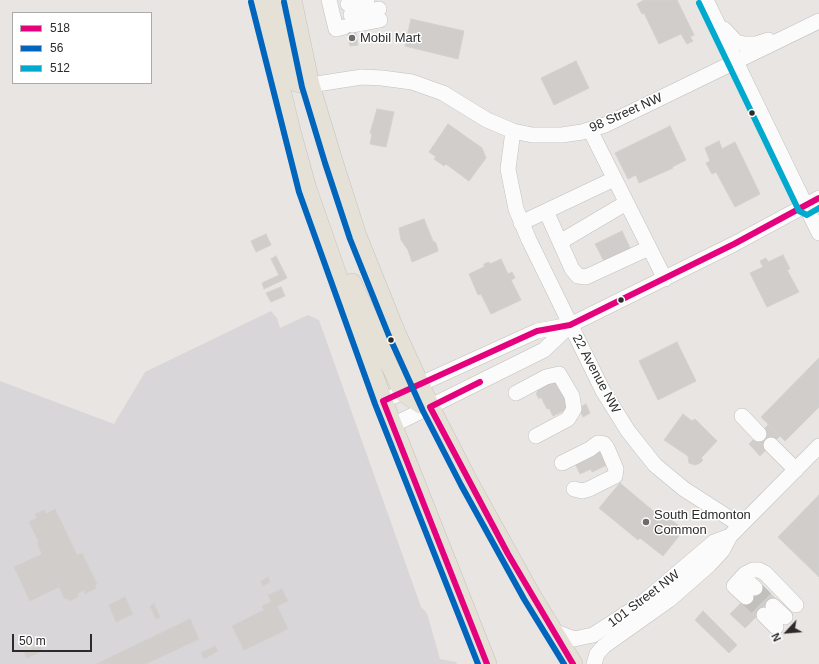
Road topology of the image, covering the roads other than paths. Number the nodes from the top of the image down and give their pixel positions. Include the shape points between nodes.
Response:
1 (260, 0) edge
2 (273, 0) edge
3 (292, 0) edge
4 (706, 0) edge
5 (375, 9) edge
6 (341, 15) edge
7 (819, 21) edge
8 (796, 32) junction
9 (736, 62) junction
10 (310, 85) junction
11 (590, 130) junction
12 (513, 131) junction
13 (614, 179) junction
14 (307, 189) junction
15 (819, 198) edge
16 (626, 203) junction
17 (806, 207) junction
18 (546, 211) junction
19 (521, 223) junction
20 (819, 232) edge
21 (560, 242) junction
22 (649, 248) junction
23 (665, 279) junction
24 (570, 325) junction
25 (411, 388) junction
26 (516, 393) dead end
27 (383, 401) junction
28 (430, 407) junction
29 (742, 416) dead end
30 (393, 425) junction
31 (535, 433) dead end
32 (759, 434) dead end
33 (771, 445) dead end
34 (819, 446) edge
35 (562, 463) dead end
36 (796, 470) junction
37 (574, 489) dead end
38 (740, 525) junction
39 (730, 536) junction
40 (750, 593) tunnel mouth
41 (796, 604) dead end
42 (768, 610) tunnel mouth
43 (780, 622) dead end
44 (551, 630) junction
45 (487, 664) edge
46 (573, 664) edge
47 (594, 664) edge

1 - 14 main road via 278,81
2 - 10 main road via 289,72 296,82
3 - 10 main road
4 - 8 street via 726,32 736,42 756,44
4 - 9 street
5 - 6 street
7 - 8 street, 98 Street NW
8 - 9 street, 98 Street NW
9 - 11 street, 98 Street NW via 612,122
9 - 17 street
10 - 12 street, 98 Street NW via 362,77 412,82 443,93 486,120
10 - 25 main road via 358,236
11 - 12 street, 98 Street NW via 551,136
11 - 13 street
12 - 19 street, 22 Avenue NW via 508,169 512,196
13 - 16 street
13 - 18 street
14 - 25 main road
14 - 27 main road
15 - 17 street
16 - 21 street
16 - 22 street
17 - 20 street
17 - 23 street
18 - 19 street
18 - 21 street
19 - 24 street, 22 Avenue NW
21 - 22 street via 572,269 578,276 586,277
22 - 23 street
23 - 24 street
24 - 25 street via 537,331
24 - 28 street via 544,350
24 - 38 street, 22 Avenue NW via 603,391 645,456 674,481
25 - 27 street
25 - 28 main road via 416,401
26 - 31 street via 546,377 559,374 563,379 574,404 572,415 561,424
27 - 30 main road
28 - 30 street
28 - 44 main road
29 - 32 street
30 - 45 main road
33 - 36 street
34 - 36 street, 101 Street NW
35 - 37 street via 598,443 604,444 607,448 616,469 615,476 589,489
36 - 38 street, 101 Street NW
38 - 39 street, 101 Street NW
39 - 44 street, 101 Street NW via 714,542 641,604 593,635 574,639
39 - 47 street, 101 Street NW via 722,551 709,565 669,600 604,646
40 - 41 street via 740,579 753,570 759,570
42 - 43 street
44 - 46 main road

